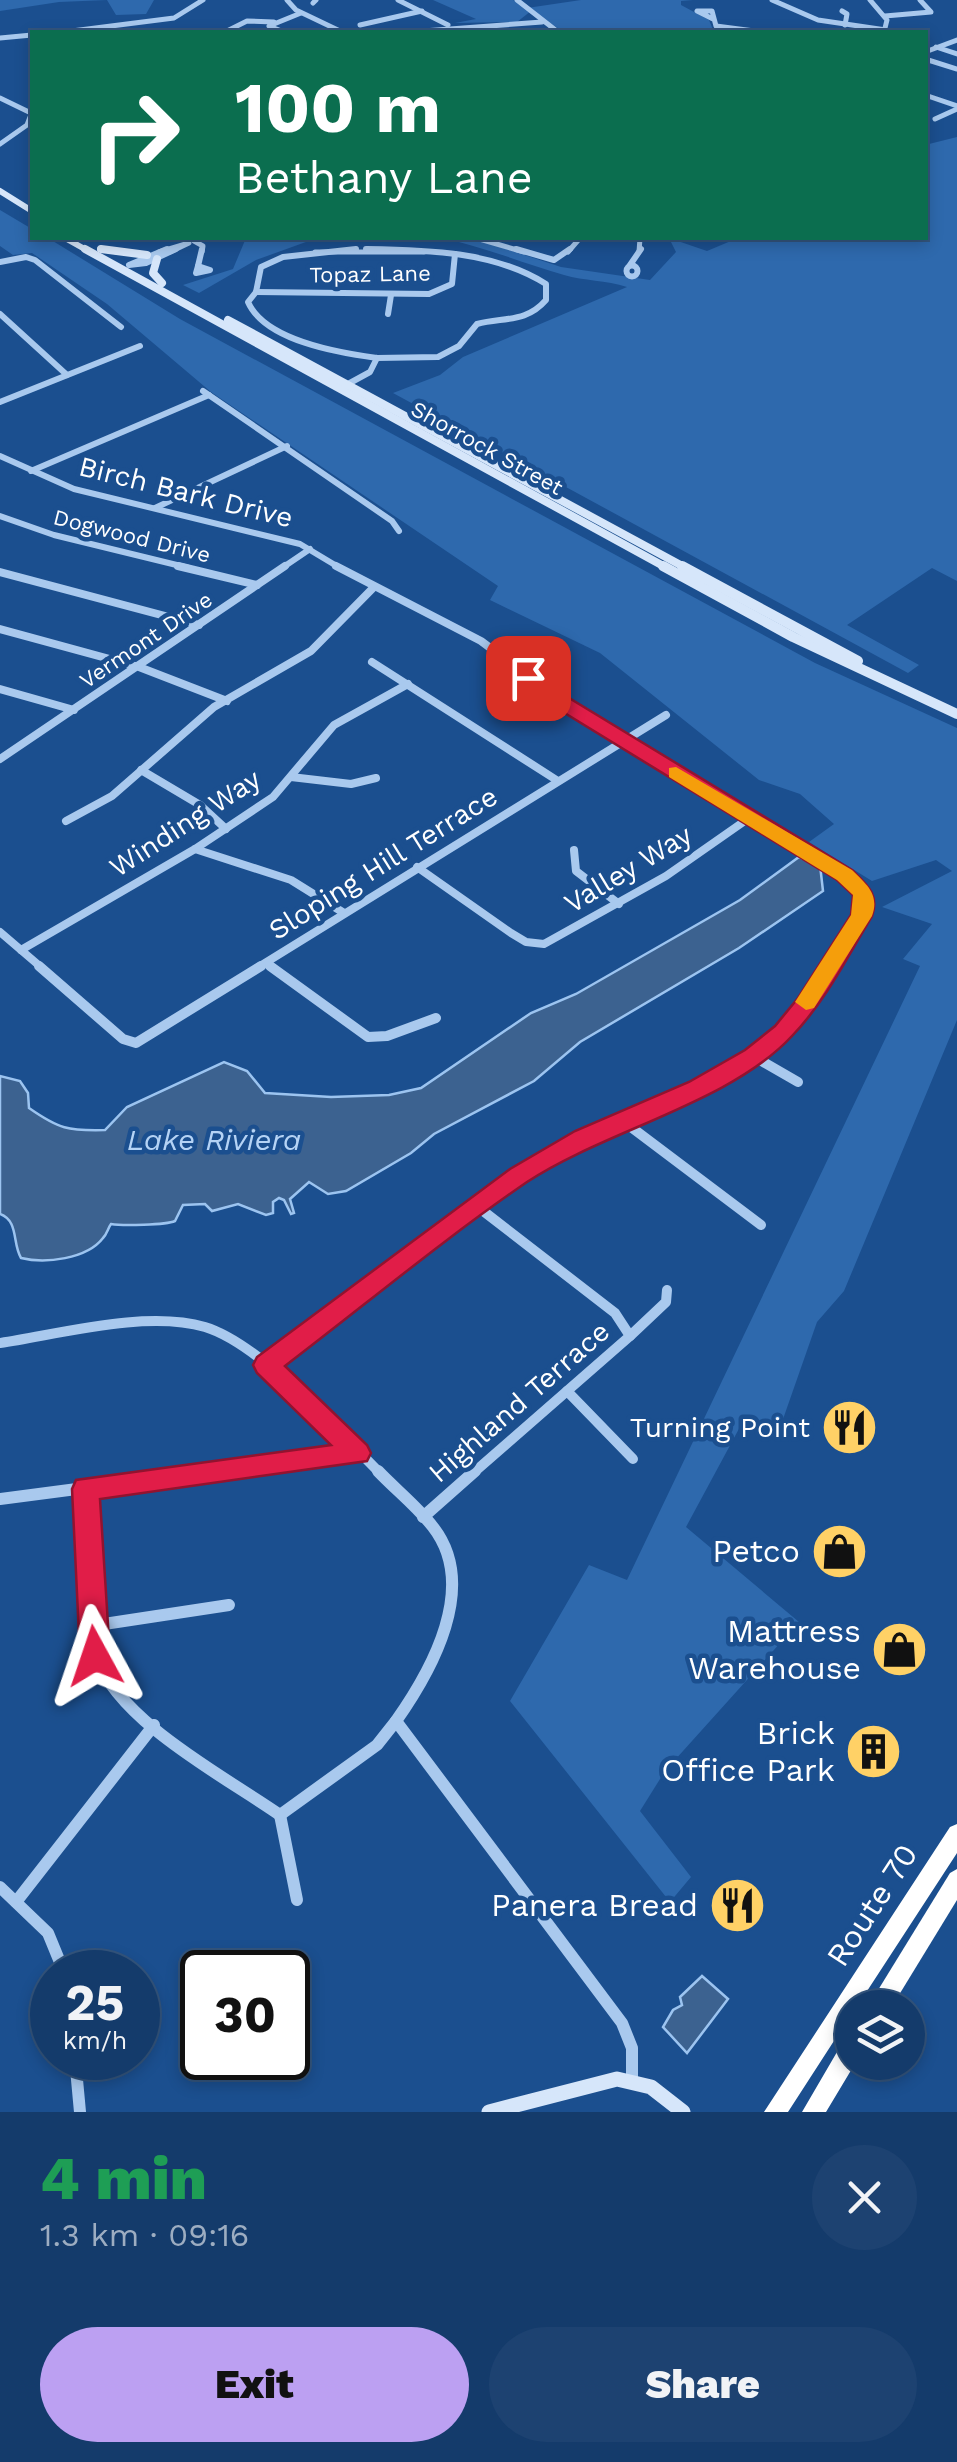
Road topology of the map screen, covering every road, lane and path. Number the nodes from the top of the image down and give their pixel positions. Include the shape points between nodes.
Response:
1 (202, 0) edge
2 (287, 0) edge
3 (398, 0) edge
4 (517, 0) edge
5 (788, 0) edge
6 (870, 0) edge
7 (920, 0) edge
8 (775, 1) edge
9 (422, 11) junction
10 (842, 11) dead end
11 (301, 13) junction
12 (534, 16) junction
13 (885, 16) junction
14 (713, 19) dead end
15 (274, 22) junction
16 (542, 22) junction
17 (524, 24) junction
18 (845, 25) junction
19 (360, 26) dead end
20 (451, 26) junction
21 (550, 27) junction
22 (118, 29) edge
23 (230, 30) edge
24 (279, 30) edge
25 (338, 30) edge
26 (424, 30) edge
27 (503, 30) edge
28 (555, 30) edge
29 (745, 30) edge
30 (878, 30) edge
31 (885, 30) edge
32 (30, 35) edge
33 (0, 38) edge
34 (957, 40) edge
35 (0, 47) edge
36 (936, 48) junction
37 (957, 54) edge
38 (928, 56) edge
39 (928, 59) edge
40 (957, 69) edge
41 (928, 97) edge
42 (0, 98) edge
43 (957, 108) edge
44 (30, 112) edge
45 (30, 118) edge
46 (935, 118) dead end
47 (0, 144) edge
48 (0, 192) edge
49 (0, 200) edge
50 (30, 213) edge
51 (30, 214) edge
52 (483, 240) edge
53 (509, 240) edge
54 (578, 240) edge
55 (640, 240) edge
56 (194, 241) edge
57 (84, 242) edge
58 (502, 245) junction
59 (100, 248) junction
60 (456, 254) junction
61 (147, 255) junction
62 (157, 258) junction
63 (0, 262) edge
64 (129, 266) junction
65 (198, 266) dead end
66 (630, 266) dead end
67 (161, 287) junction
68 (256, 292) junction
69 (391, 294) junction
70 (0, 314) edge
71 (388, 314) dead end
72 (121, 327) dead end
73 (140, 346) dead end
74 (377, 358) junction
75 (286, 361) junction
76 (67, 376) junction
77 (348, 384) junction
78 (0, 402) edge
79 (389, 418) junction
80 (287, 446) junction
81 (0, 456) edge
82 (31, 471) junction
83 (155, 508) junction
84 (0, 516) edge
85 (400, 531) dead end
86 (310, 548) junction
87 (0, 572) edge
88 (258, 585) junction
89 (374, 587) junction
90 (199, 626) junction
91 (0, 629) edge
92 (372, 662) dead end
93 (138, 667) junction
94 (408, 684) junction
95 (896, 685) junction
96 (0, 690) edge
97 (226, 700) junction
98 (74, 710) junction
99 (957, 714) edge
100 (666, 715) dead end
101 (624, 742) junction
102 (1, 757) edge
103 (142, 770) junction
104 (292, 777) junction
105 (376, 778) dead end
106 (558, 781) junction
107 (750, 818) junction
108 (66, 821) dead end
109 (226, 829) junction
110 (194, 849) junction
111 (574, 850) dead end
112 (417, 866) junction
113 (620, 904) junction
114 (344, 913) junction
115 (0, 932) edge
116 (21, 950) junction
117 (266, 963) junction
118 (436, 1018) dead end
119 (122, 1039) joint
120 (753, 1056) junction
121 (798, 1082) dead end
122 (623, 1121) junction
123 (478, 1206) junction
124 (760, 1225) dead end
125 (667, 1290) dead end
126 (630, 1336) junction
127 (0, 1343) edge
128 (266, 1365) junction
129 (567, 1391) junction
130 (358, 1453) junction
131 (633, 1459) dead end
132 (86, 1489) junction
133 (0, 1499) edge
134 (423, 1517) junction
135 (229, 1605) dead end
136 (91, 1626) junction
137 (396, 1721) junction
138 (154, 1725) junction
139 (280, 1815) junction
140 (957, 1834) edge
141 (957, 1880) edge
142 (0, 1887) edge
143 (297, 1900) dead end
144 (16, 1902) junction
145 (55, 1950) edge
146 (889, 1990) edge
147 (835, 2076) edge
148 (632, 2078) junction
149 (77, 2080) edge
150 (80, 2112) edge
151 (489, 2112) edge
152 (683, 2112) edge
153 (775, 2112) edge
154 (813, 2112) edge

1 - 22 street via 183,16
2 - 11 street
3 - 9 street
4 - 12 street
5 - 8 street
6 - 13 street
7 - 13 street via 931,12
8 - 18 street
9 - 19 street
9 - 20 street
10 - 18 street
11 - 15 street
11 - 25 street
12 - 16 street
12 - 17 street
13 - 31 street
14 - 29 street via 720,27
15 - 23 street via 247,21
15 - 24 street via 269,26
16 - 17 street
16 - 21 street
17 - 20 street
17 - 21 street
17 - 27 street
18 - 30 street
20 - 26 street
21 - 28 street
32 - 33 street
33 - 35 street
34 - 36 street
36 - 37 street
36 - 38 street
39 - 40 street
41 - 43 street
42 - 44 street
43 - 46 street
45 - 47 street
48 - 50 main road
49 - 51 main road
52 - 58 street
53 - 58 street
54 - 58 street via 554,260
55 - 66 street
56 - 61 street
56 - 62 street
56 - 65 street via 203,246
57 - 59 main road, Shorrock Street
57 - 64 main road
57 - 67 main road, Shorrock Street
59 - 61 main road
59 - 64 main road, Shorrock Street
60 - 68 street via 298,251 265,264
60 - 69 street, Topaz Lane via 446,289
60 - 74 street via 497,259 536,274 549,290 544,306 518,320 475,323 447,354
61 - 64 street
62 - 64 street
62 - 67 main road via 154,273
63 - 72 street via 35,260
64 - 67 main road, Shorrock Street
67 - 75 main road, Shorrock Street
67 - 77 main road, Shorrock Street
68 - 69 street, Topaz Lane
68 - 74 street via 248,298 249,311 308,346
69 - 71 street
70 - 76 street
73 - 76 street
74 - 77 street via 370,372
75 - 77 main road
75 - 79 main road, Shorrock Street
76 - 78 street
77 - 79 main road
77 - 95 main road, Shorrock Street
79 - 95 main road, Shorrock Street via 793,637
80 - 82 street via 206,393
80 - 83 street
80 - 85 street
81 - 82 street, Birch Bark Drive
82 - 83 street, Birch Bark Drive
83 - 86 street, Birch Bark Drive
84 - 88 street, Dogwood Drive
86 - 88 street, Vermont Drive
86 - 89 street, Birch Bark Drive
87 - 90 street
88 - 90 street, Vermont Drive
89 - 97 street via 311,651
89 - 101 street, Birch Bark Drive via 481,641
90 - 93 street, Vermont Drive
91 - 93 street
92 - 94 street
93 - 97 street
93 - 98 street, Vermont Drive
94 - 104 street, Winding Way via 321,736
94 - 106 street
95 - 99 main road, Shorrock Street
96 - 98 street
97 - 103 street
98 - 102 street, Vermont Drive
100 - 101 street, Sloping Hill Terrace
101 - 106 street, Sloping Hill Terrace
101 - 107 street, Birch Bark Drive
103 - 108 street via 96,808
103 - 109 street
104 - 105 street via 350,784
104 - 109 street, Winding Way
106 - 112 street, Sloping Hill Terrace
107 - 113 street, Valley Way
107 - 120 street, Birch Bark Drive via 844,875 863,892 865,906 806,1004
109 - 110 street, Winding Way
110 - 114 street via 304,884
110 - 116 street, Winding Way
111 - 113 street via 576,872
112 - 113 street, Valley Way via 526,942 544,944
112 - 114 street, Sloping Hill Terrace
114 - 117 street, Sloping Hill Terrace
115 - 116 street
116 - 119 street
117 - 118 street via 368,1038
117 - 119 street, Sloping Hill Terrace via 136,1043
120 - 121 street
120 - 122 street, Birch Bark Drive
122 - 123 street, Birch Bark Drive via 556,1152
122 - 124 street
123 - 126 street, Highland Terrace via 614,1313
123 - 128 street, Birch Bark Drive
125 - 126 street via 666,1302
126 - 129 street, Highland Terrace
127 - 128 street via 174,1323 222,1331
128 - 130 street
129 - 131 street
129 - 134 street, Highland Terrace
130 - 132 street
130 - 134 street
132 - 133 street
132 - 136 street
134 - 137 street via 443,1543 453,1576 451,1605
135 - 136 street
136 - 138 street via 102,1670 134,1712
137 - 139 street via 376,1745
137 - 148 street via 622,2023 632,2048
138 - 139 street
138 - 144 street
139 - 143 street
140 - 153 highway, Route 70
141 - 146 highway, Route 70
142 - 144 street
144 - 145 street via 48,1933
147 - 154 highway
148 - 151 main road via 603,2079
148 - 152 main road
149 - 150 street

